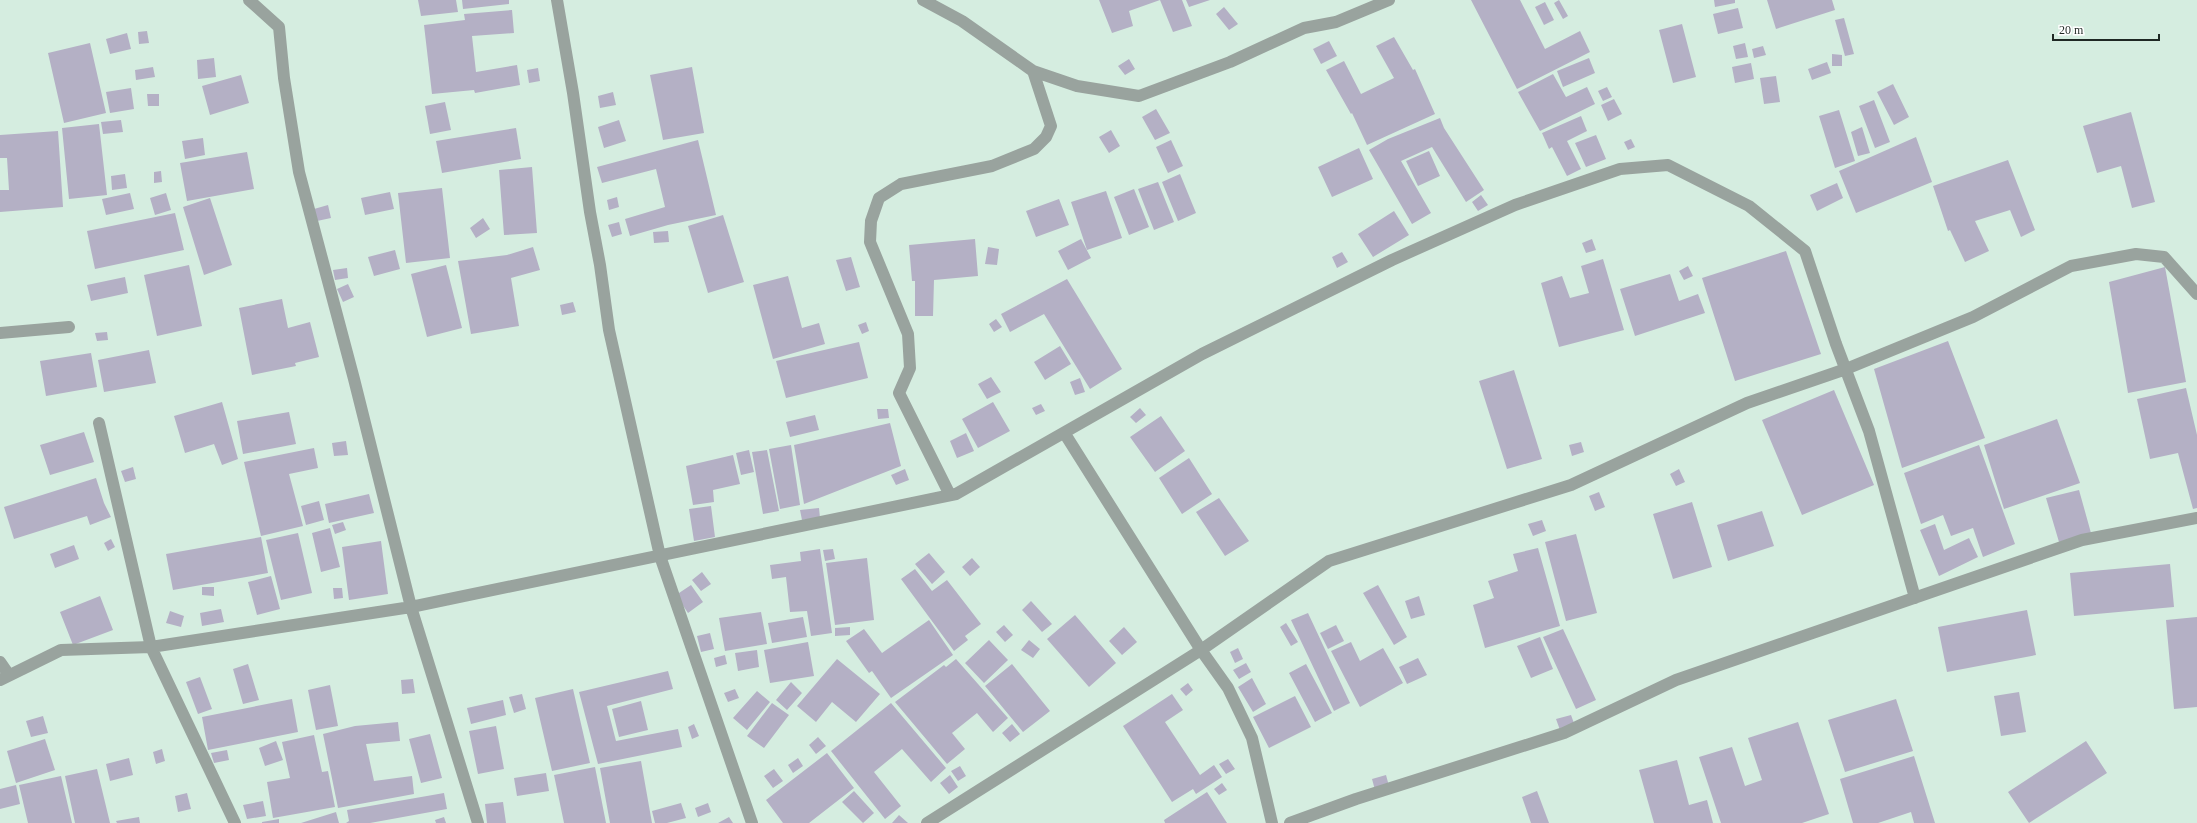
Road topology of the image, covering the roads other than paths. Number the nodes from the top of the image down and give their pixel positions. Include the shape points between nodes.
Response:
1 (249, 0) edge
2 (557, 0) edge
3 (923, 0) edge
4 (1389, 0) edge
5 (1033, 71) junction
6 (2197, 294) edge
7 (69, 327) dead end
8 (0, 333) edge
9 (1846, 370) junction
10 (99, 423) dead end
11 (1065, 434) junction
12 (950, 495) junction
13 (2197, 518) edge
14 (660, 556) junction
15 (1915, 598) junction
16 (411, 607) junction
17 (151, 647) junction
18 (1201, 650) junction
19 (0, 662) edge
20 (4, 677) edge
21 (235, 823) edge
22 (478, 823) edge
23 (752, 823) edge
24 (927, 823) edge
25 (1272, 823) edge
26 (1290, 823) edge

1 - 16 street via 280,27 284,78 299,172
2 - 14 street via 609,330
3 - 5 street via 962,21
4 - 5 street via 1336,22 1304,28 1230,62 1139,96 1077,86
5 - 12 street via 1051,126 1046,137 1034,150 992,166 901,184 879,198 871,220 870,242 908,334 910,368 899,393
6 - 9 street via 2164,257 2136,254 2071,266 1973,317
7 - 8 street
9 - 11 street via 1805,251 1750,206 1668,165 1620,168 1515,205 1392,260 1202,354
9 - 15 street via 1869,432
9 - 18 street via 1747,403 1571,485 1329,561
10 - 17 street
11 - 12 street
11 - 18 street
12 - 14 street
13 - 15 street via 2082,540
14 - 16 street
14 - 23 street
15 - 26 street via 1676,680 1564,733 1356,799
16 - 17 street
16 - 22 street
17 - 20 street via 61,650
17 - 21 street
18 - 24 street
18 - 25 street via 1228,688 1252,738
19 - 20 street

